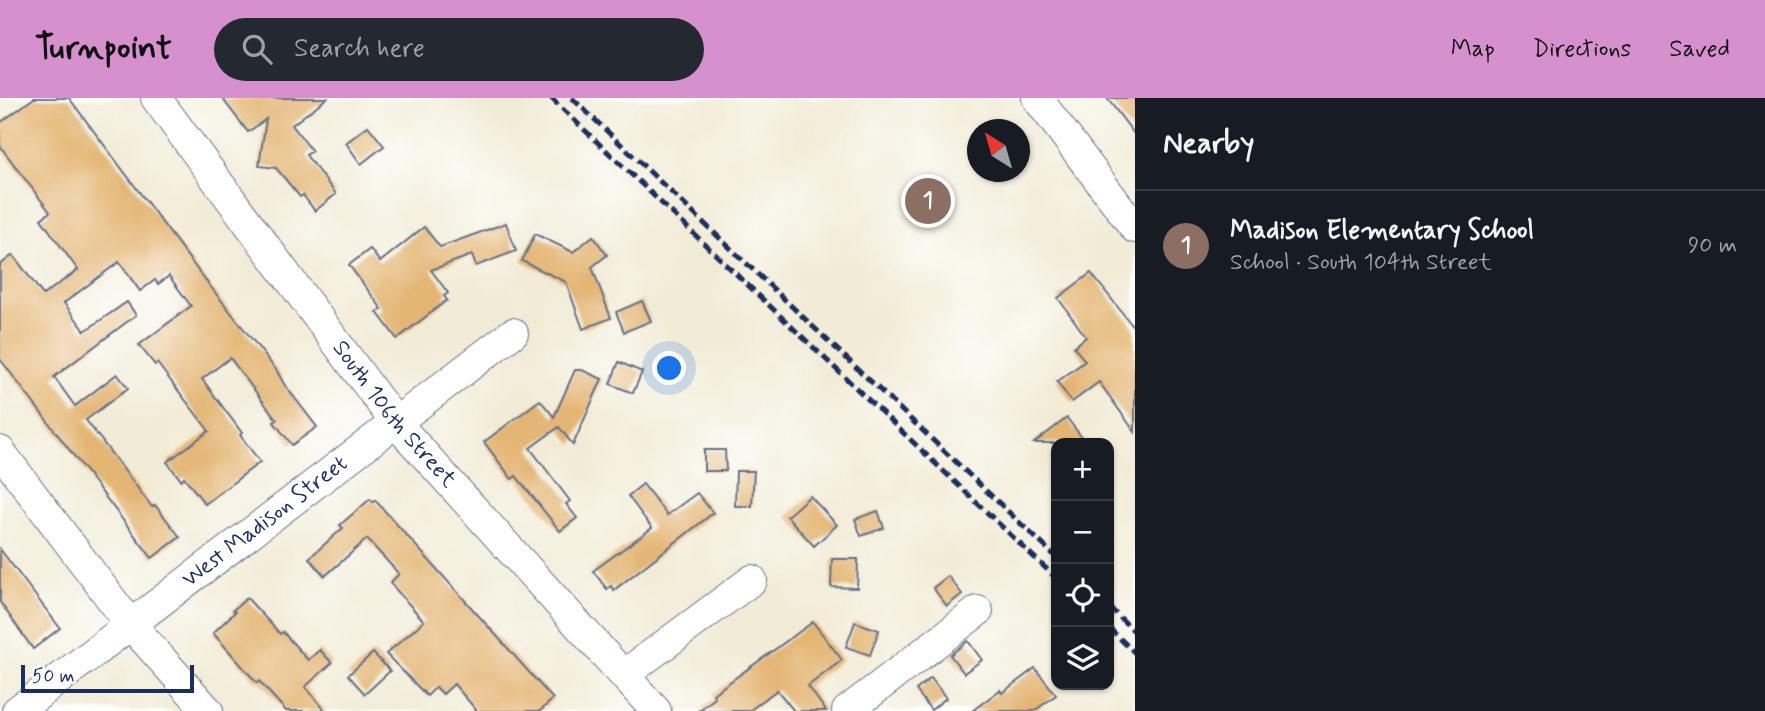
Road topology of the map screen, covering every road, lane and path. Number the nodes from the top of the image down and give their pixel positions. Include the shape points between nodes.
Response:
1 (156, 98) edge
2 (1037, 98) edge
3 (1135, 228) edge
4 (513, 333) dead end
5 (395, 422) junction
6 (0, 451) edge
7 (752, 580) dead end
8 (978, 611) dead end
9 (130, 624) junction
10 (625, 674) junction
11 (17, 711) edge
12 (208, 711) edge
13 (656, 711) edge
14 (847, 711) edge

1 - 5 street, South 106th Street
2 - 3 street
4 - 5 street, West Madison Street
5 - 9 street, West Madison Street
5 - 10 street, South 106th Street
6 - 9 street
7 - 10 street
8 - 14 street
9 - 11 street, West Madison Street
9 - 12 street
10 - 13 street, South 106th Street

